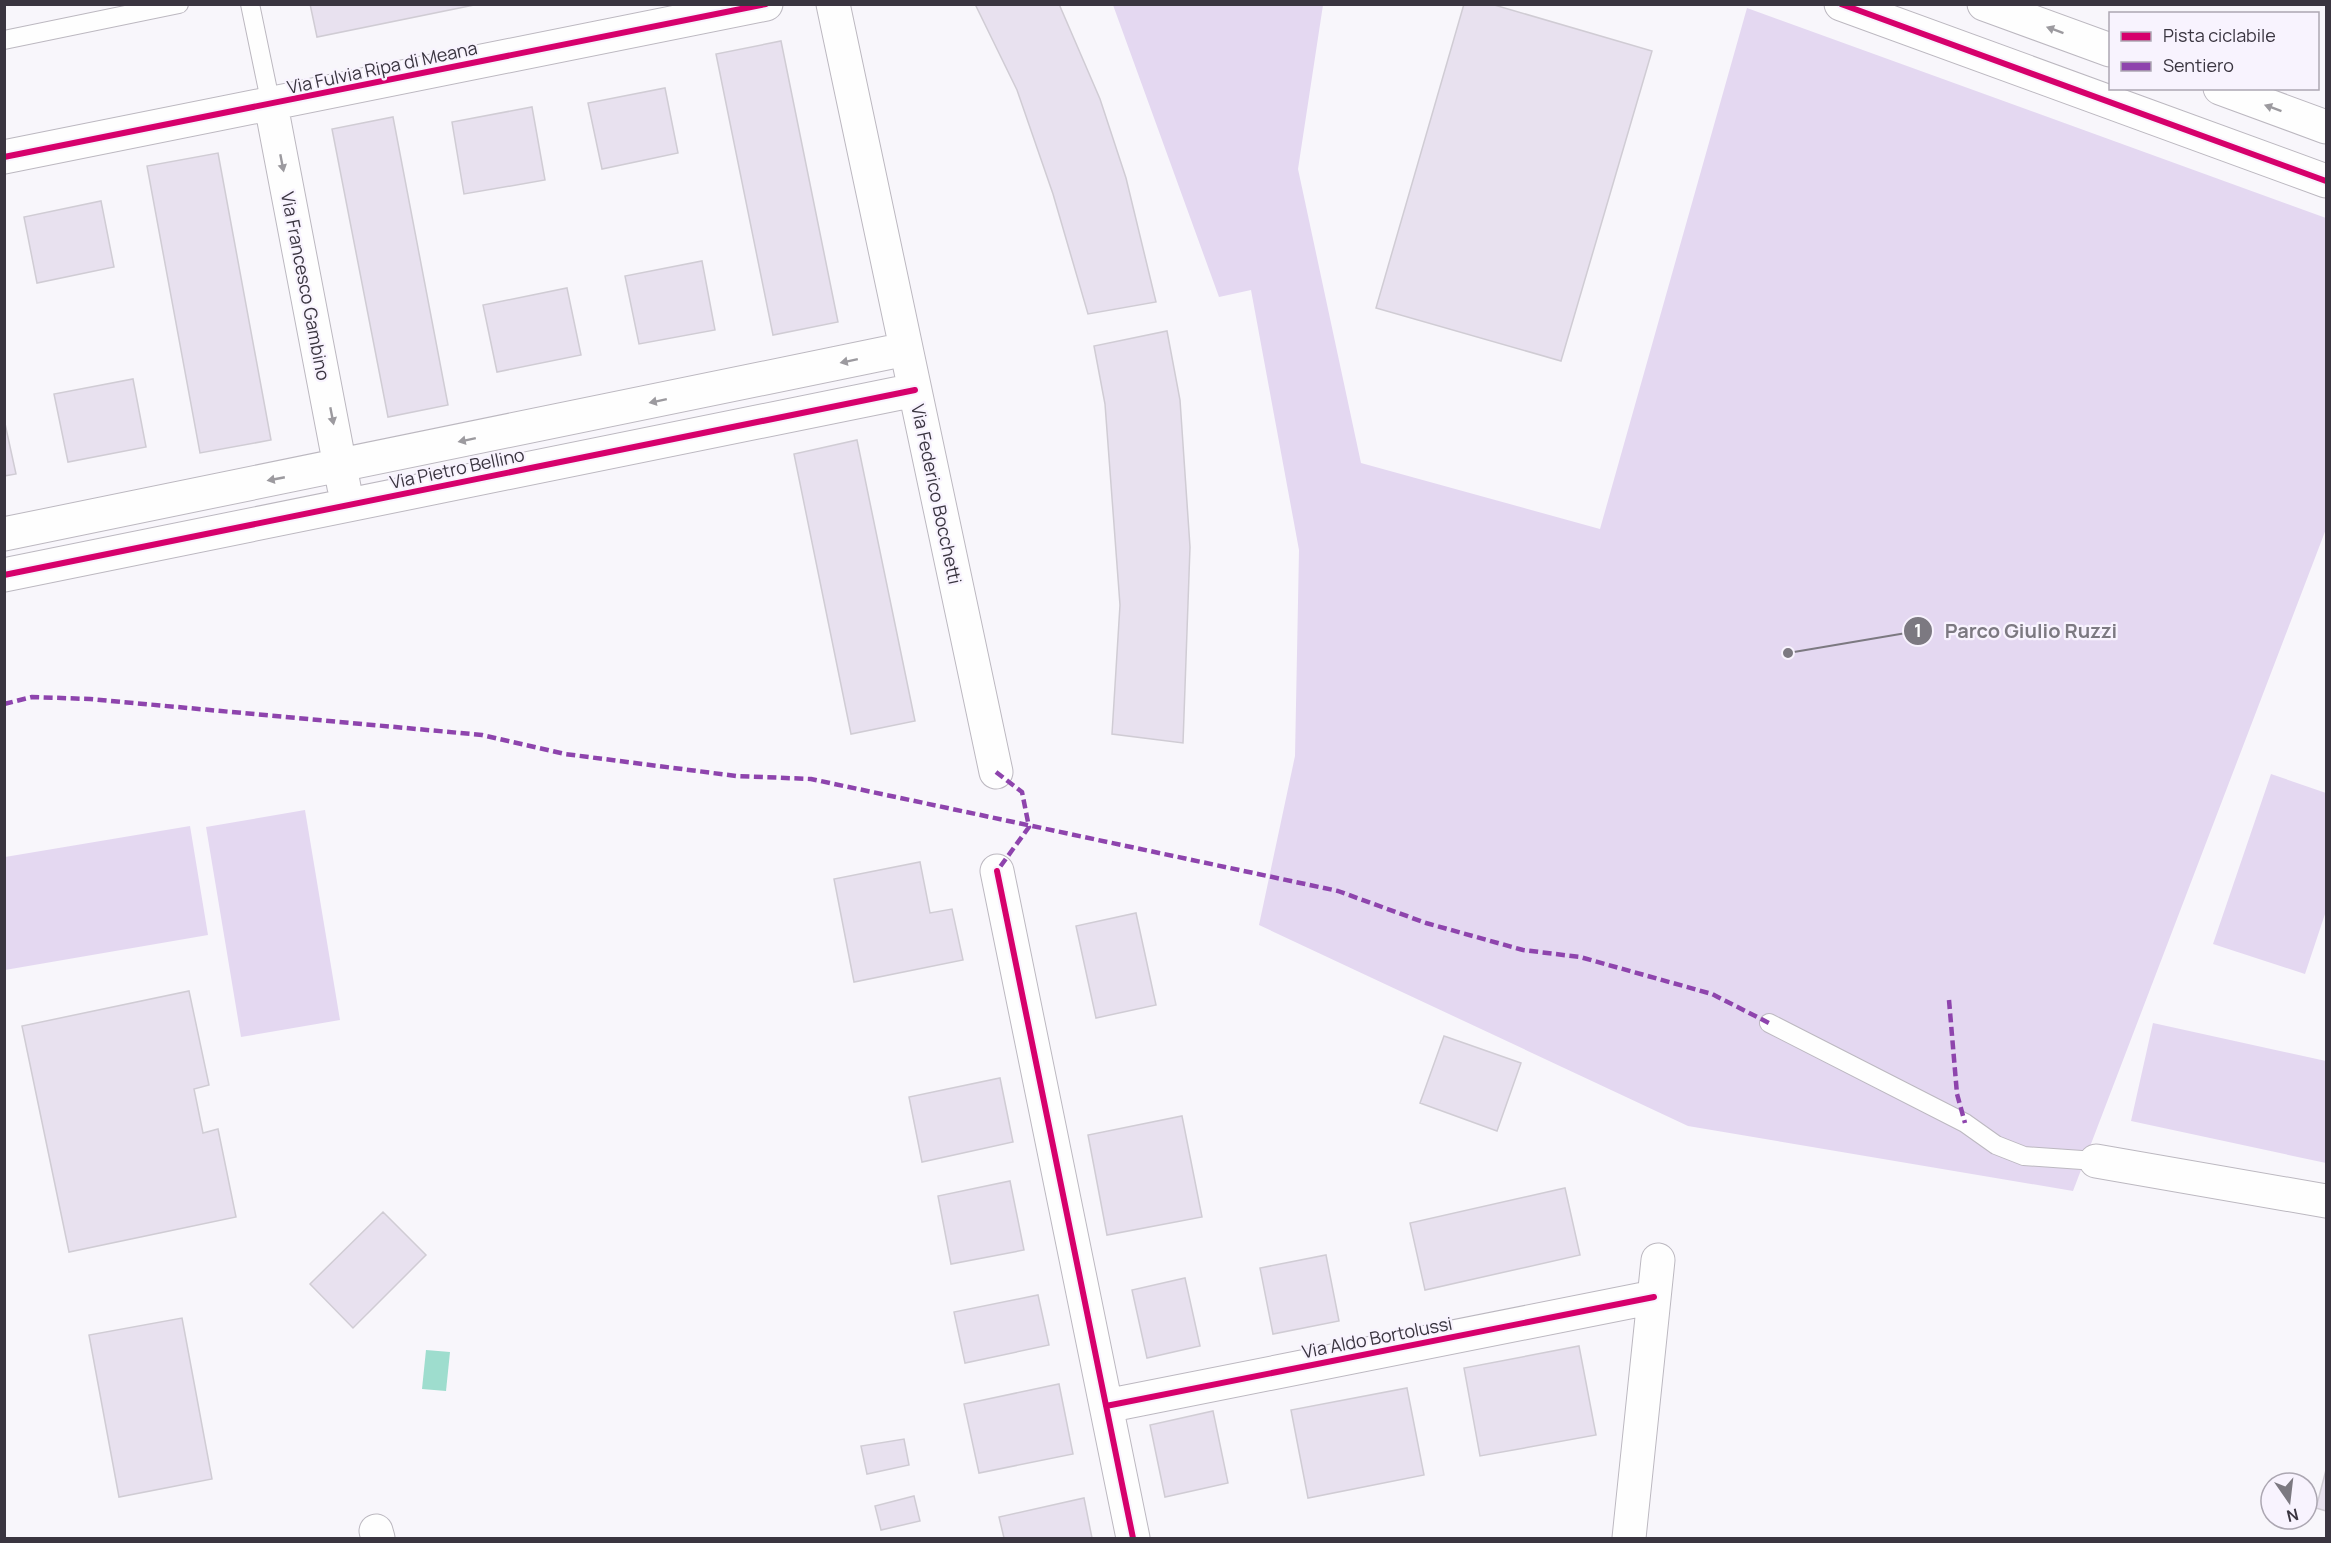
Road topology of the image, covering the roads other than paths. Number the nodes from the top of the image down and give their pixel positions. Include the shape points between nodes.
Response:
1 (179, 4) edge
2 (250, 4) edge
3 (766, 4) edge
4 (833, 4) edge
5 (1840, 4) edge
6 (1984, 4) edge
7 (4, 40) edge
8 (2109, 50) edge
9 (2225, 90) edge
10 (271, 105) junction
11 (2326, 127) edge
12 (4, 157) edge
13 (2326, 181) edge
14 (906, 349) junction
15 (915, 390) junction
16 (342, 466) junction
17 (347, 506) junction
18 (4, 534) edge
19 (4, 575) edge
20 (996, 772) dead end
21 (997, 871) dead end
22 (1769, 1023) dead end
23 (2096, 1161) joint
24 (2326, 1201) edge
25 (1658, 1260) dead end
26 (1654, 1297) junction
27 (1106, 1406) junction
28 (1133, 1539) edge
29 (1629, 1539) edge

1 - 7 lane
2 - 10 lane
3 - 10 street, Via Fulvia Ripa di Meana
4 - 14 street, Via Federico Bocchetti
5 - 13 street
8 -> 6 street
11 -> 9 street
10 - 12 street, Via Fulvia Ripa di Meana
10 -> 16 street, Via Francesco Gambino
14 - 15 street, Via Federico Bocchetti
14 -> 16 street, Via Pietro Bellino
15 - 17 street, Via Pietro Bellino
15 - 20 street, Via Federico Bocchetti
16 - 17 street, Via Francesco Gambino
16 -> 18 street, Via Pietro Bellino
17 - 19 street, Via Pietro Bellino
21 - 27 street
22 - 23 lane via 1965,1123 1996,1145 2024,1156
23 - 24 street
25 - 26 street
26 - 27 street, Via Aldo Bortolussi
26 - 29 street
27 - 28 street

